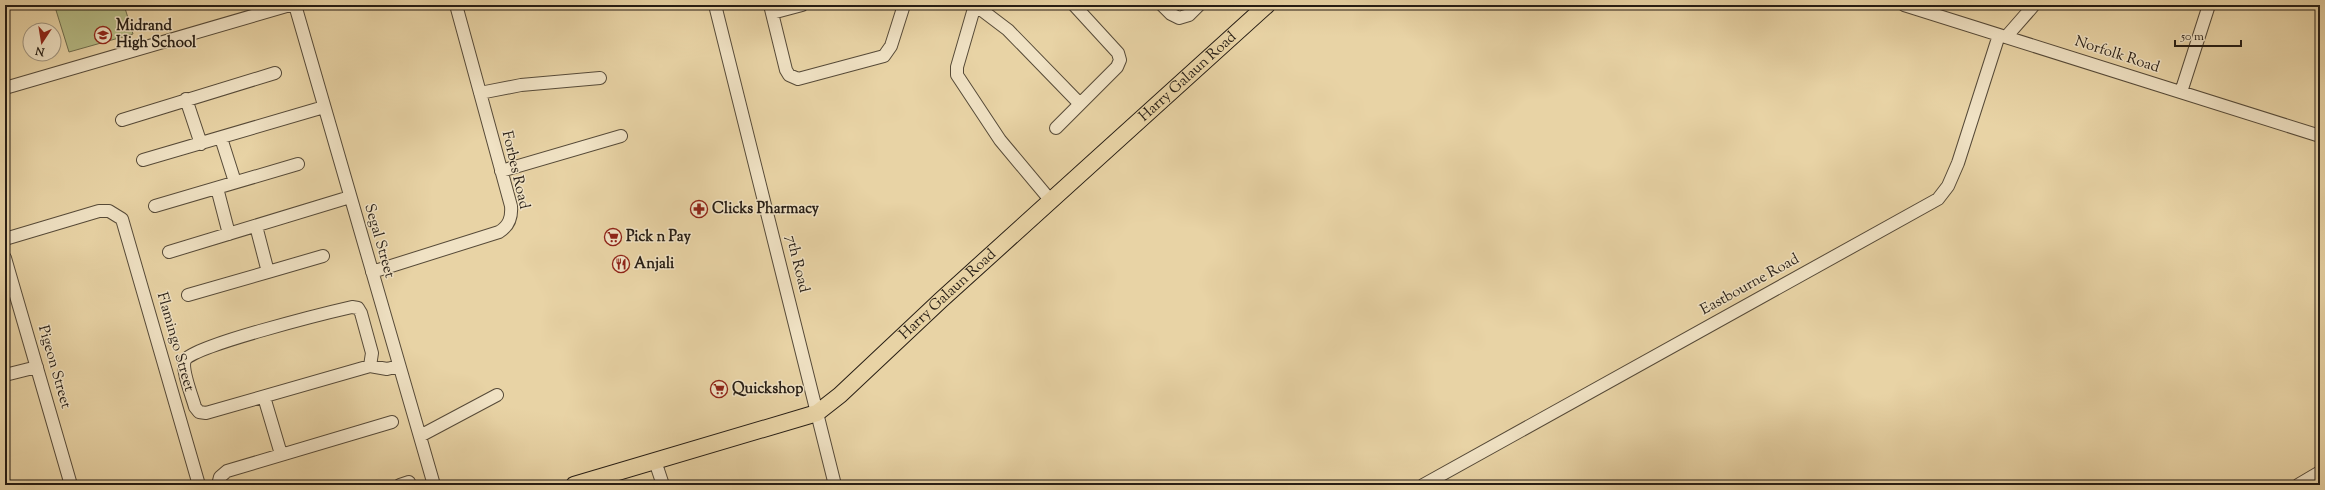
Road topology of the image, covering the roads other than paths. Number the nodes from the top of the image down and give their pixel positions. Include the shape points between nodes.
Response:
1 (290, 5) edge
2 (295, 5) edge
3 (456, 5) edge
4 (715, 5) edge
5 (802, 5) edge
6 (904, 5) edge
7 (975, 5) edge
8 (1074, 5) edge
9 (1162, 5) edge
10 (1199, 5) edge
11 (1267, 5) edge
12 (1904, 5) edge
13 (2034, 5) edge
14 (2209, 5) edge
15 (1924, 8) edge
16 (771, 9) edge
17 (2002, 36) junction
18 (275, 73) dead end
19 (600, 78) dead end
20 (5, 88) edge
21 (2182, 92) junction
22 (480, 93) junction
23 (186, 99) junction
24 (1080, 104) junction
25 (324, 107) junction
26 (122, 120) dead end
27 (1056, 128) dead end
28 (621, 136) dead end
29 (2320, 136) edge
30 (222, 138) junction
31 (201, 144) junction
32 (143, 160) dead end
33 (298, 164) dead end
34 (501, 171) junction
35 (235, 182) junction
36 (216, 188) junction
37 (350, 197) junction
38 (1051, 201) junction
39 (155, 206) dead end
40 (256, 226) junction
41 (230, 234) junction
42 (5, 239) edge
43 (169, 252) dead end
44 (323, 256) dead end
45 (5, 258) edge
46 (268, 272) junction
47 (372, 272) junction
48 (188, 295) dead end
49 (370, 366) junction
50 (399, 366) junction
51 (37, 367) junction
52 (5, 375) edge
53 (497, 395) dead end
54 (264, 397) junction
55 (817, 413) junction
56 (392, 422) dead end
57 (420, 436) junction
58 (281, 454) junction
59 (655, 461) junction
60 (2320, 472) edge
61 (71, 485) edge
62 (199, 485) edge
63 (218, 485) edge
64 (434, 485) edge
65 (574, 485) edge
66 (663, 485) edge
67 (835, 485) edge
68 (1423, 485) edge
69 (2298, 485) edge

1 - 20 street
2 - 25 street, Segal Street
3 - 22 street, Forbes Road
4 - 55 street, 7th Road
5 - 16 street
6 - 16 street via 891,46 884,56 798,79 789,75 786,70
7 - 24 street via 1008,30
7 - 38 street via 957,67 958,79 985,114 1000,140
8 - 24 street via 1120,56 1117,67
9 - 10 street via 1179,18 1189,15
11 - 38 main road, Harry Galaun Road
12 - 15 street, Norfolk Road
13 - 17 street
14 - 21 street
15 - 17 street, Norfolk Road
17 - 21 street, Norfolk Road
17 - 68 street, Eastbourne Road via 1958,163 1948,186 1938,199
18 - 23 street
19 - 22 street via 521,85
21 - 29 street, Norfolk Road
22 - 34 street, Forbes Road
23 - 26 street
23 - 31 street
24 - 27 street
25 - 30 street
25 - 37 street, Segal Street
28 - 34 street
30 - 31 street
30 - 35 street
31 - 32 street
33 - 35 street
34 - 47 street, Forbes Road via 511,212 511,218 504,229
35 - 36 street
36 - 39 street
36 - 41 street
37 - 40 street
37 - 47 street, Segal Street
38 - 55 main road, Harry Galaun Road via 840,395
40 - 41 street
40 - 46 street
41 - 43 street
42 - 62 street, Flamingo Street via 99,211 113,212 122,219
44 - 46 street
45 - 51 street, Pigeon Street
46 - 48 street
47 - 50 street, Segal Street
49 - 50 street via 387,369
49 - 54 street
49 - 54 street via 372,353 361,313 358,308 352,306 196,351 185,360 184,367 195,407 199,412 211,412
50 - 57 street, Segal Street
51 - 52 street
51 - 61 street, Pigeon Street
53 - 57 street
54 - 58 street
55 - 59 main road, Harry Galaun Road
55 - 67 street, 7th Road
56 - 58 street
57 - 64 street, Segal Street
58 - 63 street via 227,471 220,477
59 - 65 main road, Harry Galaun Road
59 - 66 street
60 - 69 street

